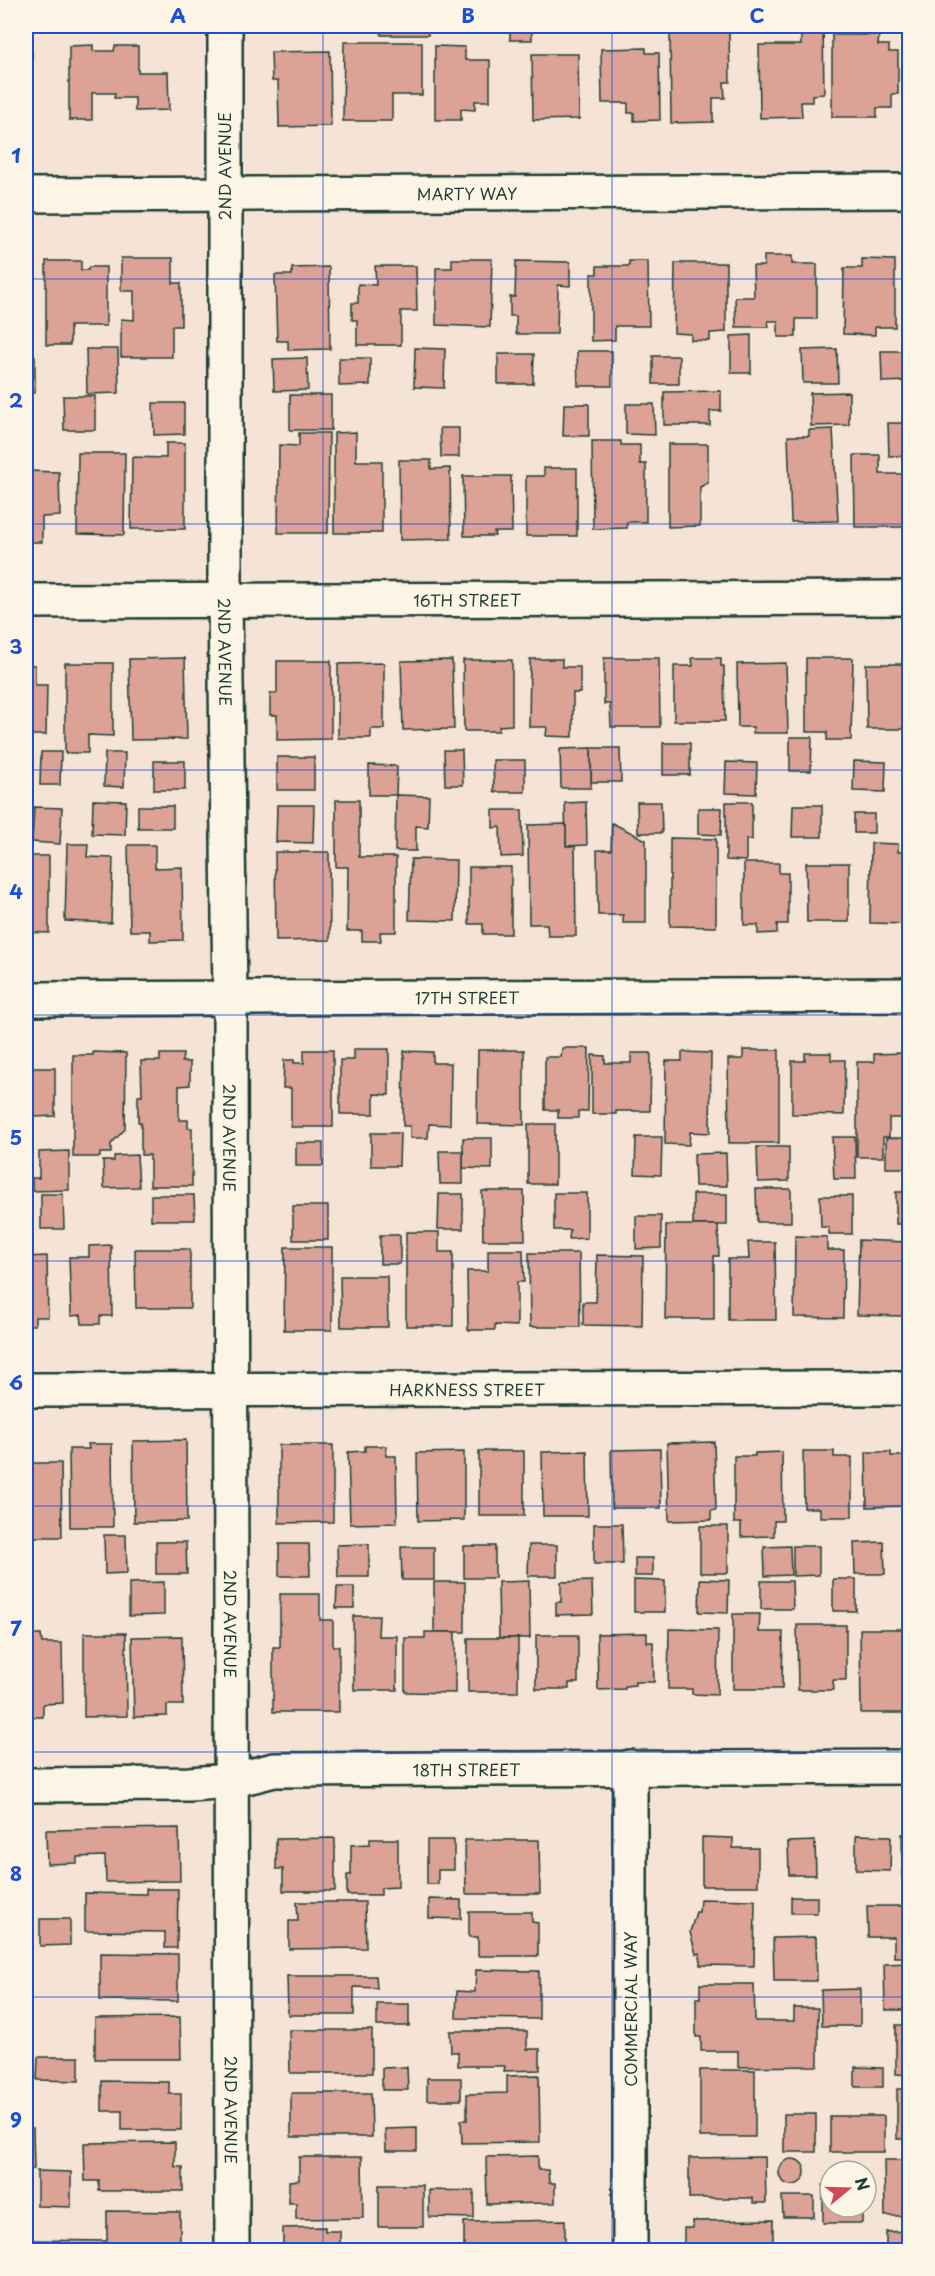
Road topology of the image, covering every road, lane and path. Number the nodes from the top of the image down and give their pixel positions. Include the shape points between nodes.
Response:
1 (225, 26) edge
2 (909, 191) edge
3 (224, 194) junction
4 (26, 195) edge
5 (909, 598) edge
6 (225, 599) junction
7 (26, 601) edge
8 (909, 995) edge
9 (230, 998) junction
10 (26, 999) edge
11 (909, 1388) edge
12 (229, 1389) junction
13 (26, 1390) edge
14 (630, 1767) junction
15 (909, 1767) edge
16 (231, 1781) junction
17 (26, 1785) edge
18 (232, 2250) edge
19 (630, 2250) edge

1 - 3 street, 2ND AVENUE
2 - 3 street, MARTY WAY
3 - 4 street, MARTY WAY
3 - 6 street, 2ND AVENUE
5 - 6 street, 16TH STREET
6 - 7 street, 16TH STREET
6 - 9 street, 2ND AVENUE
8 - 9 street, 17TH STREET
9 - 10 street, 17TH STREET
9 - 12 street, 2ND AVENUE
11 - 12 street, HARKNESS STREET
12 - 13 street, HARKNESS STREET
12 - 16 street, 2ND AVENUE
14 - 15 street, 18TH STREET
14 - 16 street, 18TH STREET via 274,1770
14 - 19 street, COMMERCIAL WAY
16 - 17 street, 18TH STREET
16 - 18 street, 2ND AVENUE

